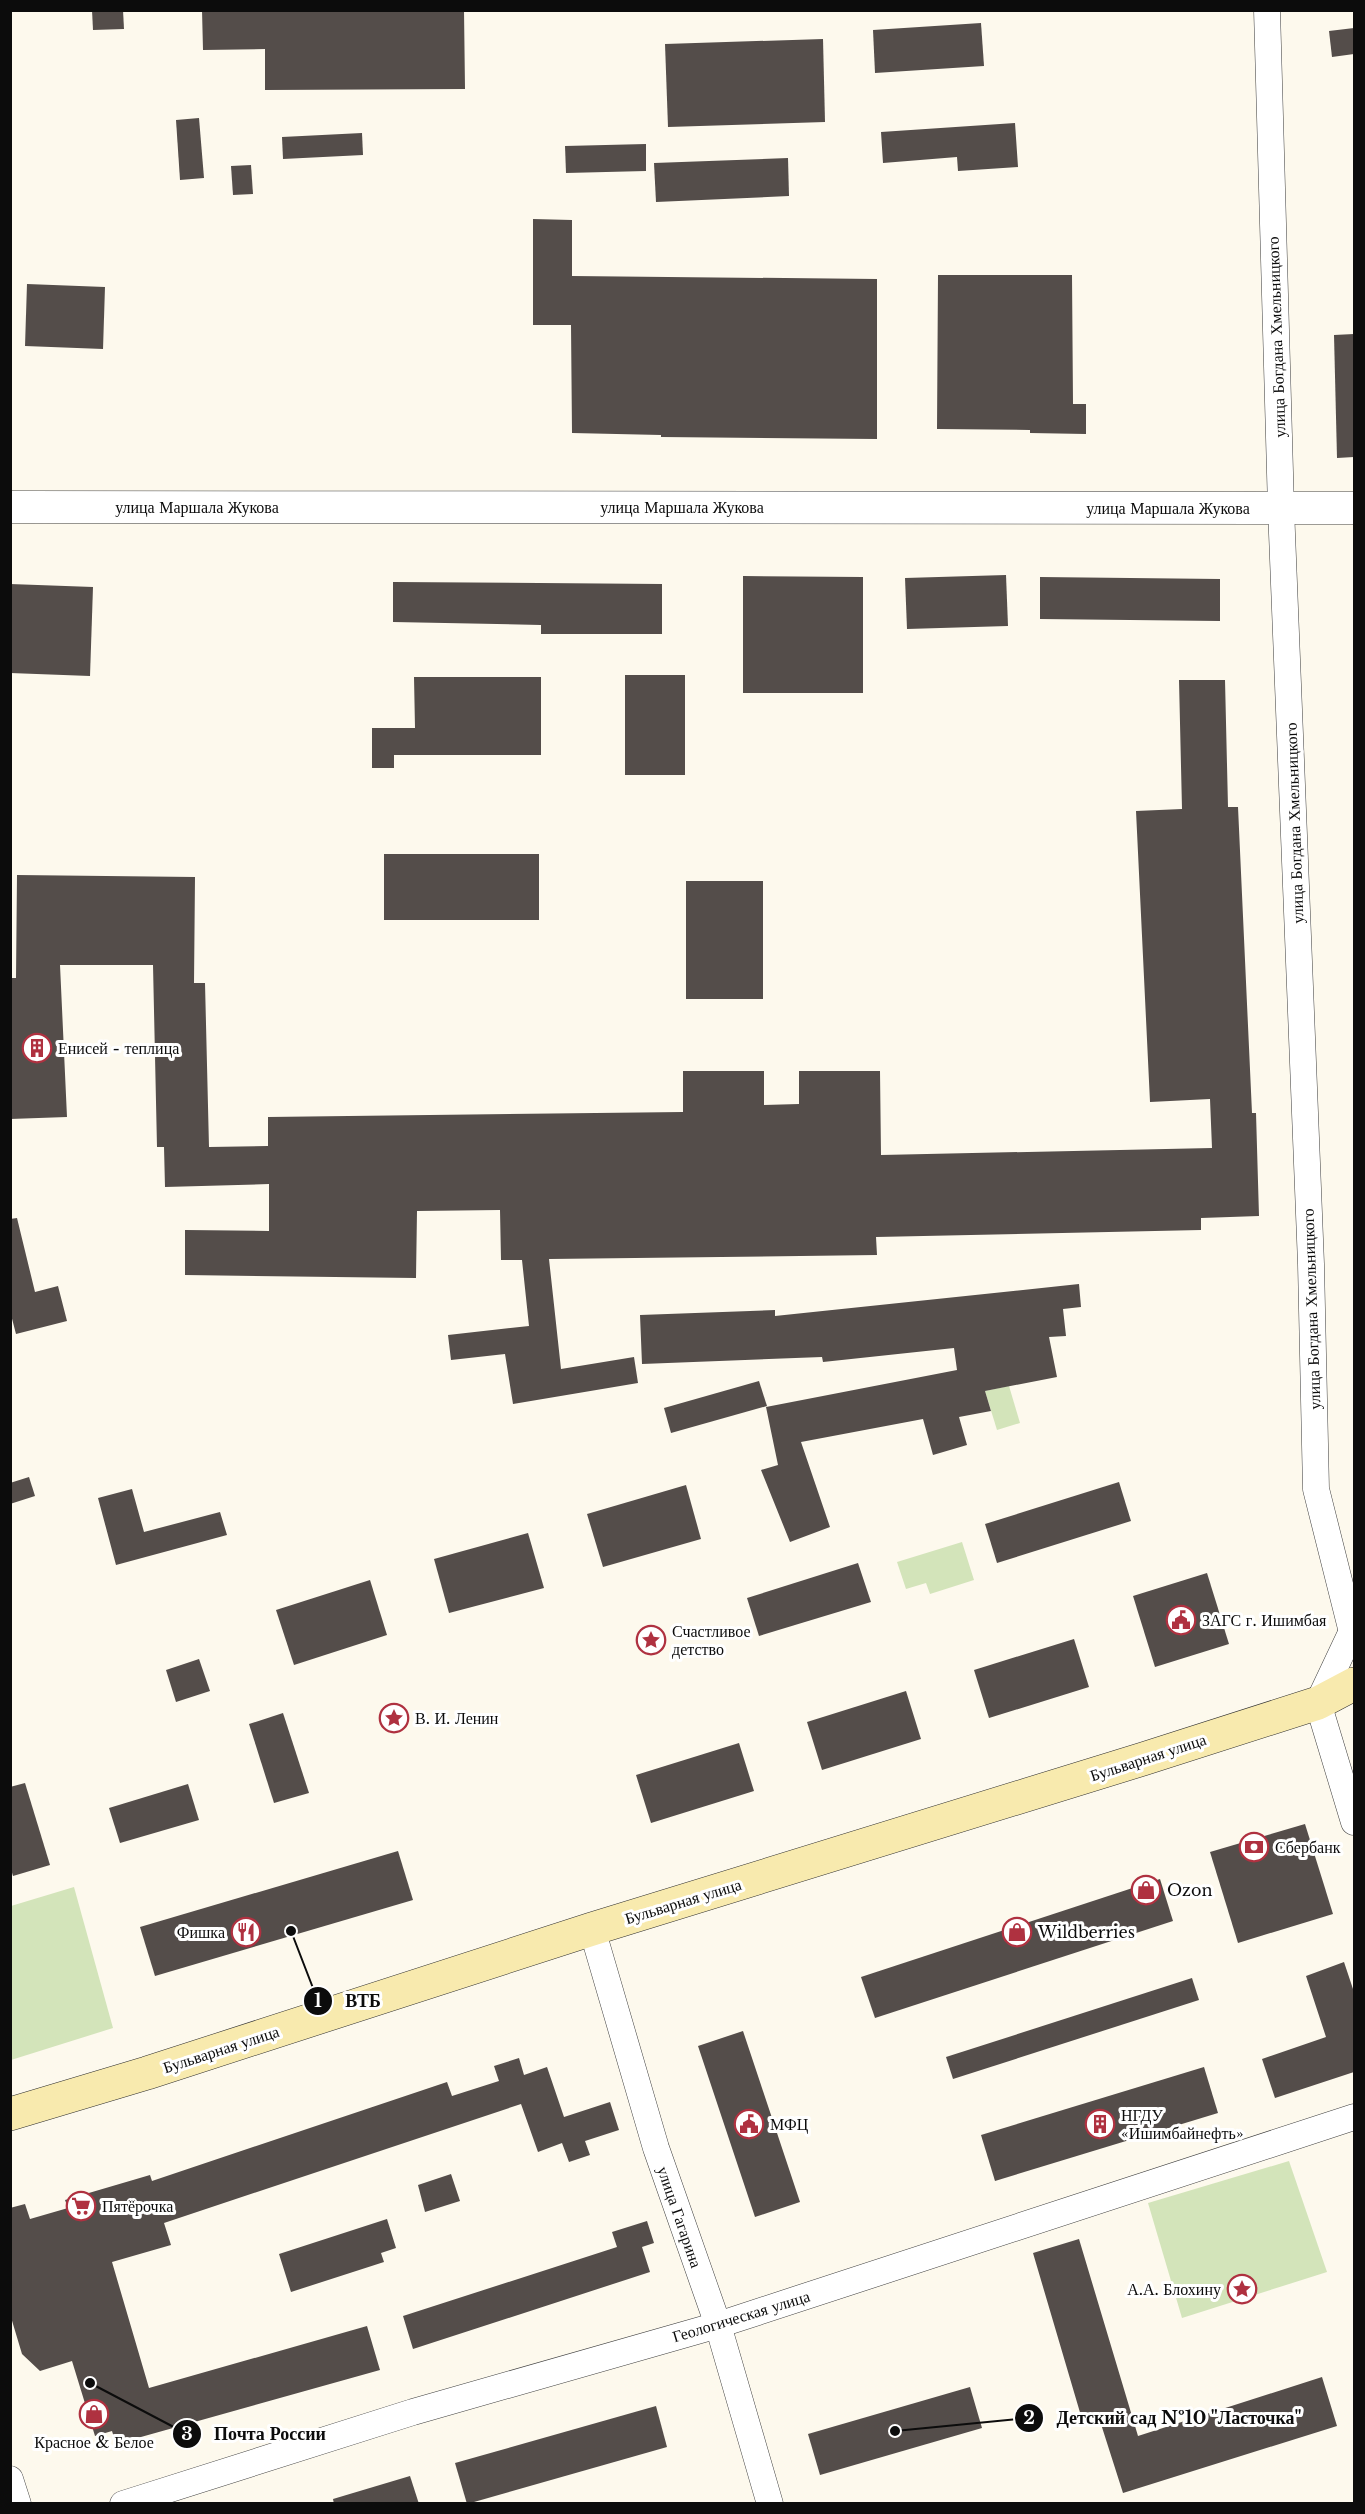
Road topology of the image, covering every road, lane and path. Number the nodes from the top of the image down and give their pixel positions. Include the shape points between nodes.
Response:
1 (1267, 10) edge
2 (10, 507) edge
3 (1281, 508) junction
4 (1354, 508) edge
5 (1353, 1635) edge
6 (1354, 1684) edge
7 (1318, 1703) junction
8 (1354, 1822) edge
9 (592, 1929) junction
10 (10, 2114) edge
11 (1354, 2117) edge
12 (718, 2325) junction
13 (10, 2479) edge
14 (18, 2504) edge
15 (123, 2504) edge
16 (770, 2504) edge

1 - 3 street, улица Богдана Хмельницкого
2 - 3 street, улица Маршала Жукова
3 - 4 street, улица Маршала Жукова
3 - 5 street, улица Богдана Хмельницкого via 1311,1264 1316,1489
5 - 7 street, улица Богдана Хмельницкого
6 - 7 main road, Бульварная улица
7 - 8 street
7 - 9 main road, Бульварная улица
9 - 10 main road, Бульварная улица
9 - 12 street, улица Гагарина via 656,2148
11 - 12 street, Геологическая улица
12 - 15 street, Геологическая улица via 413,2412
12 - 16 street, улица Гагарина
13 - 14 street

